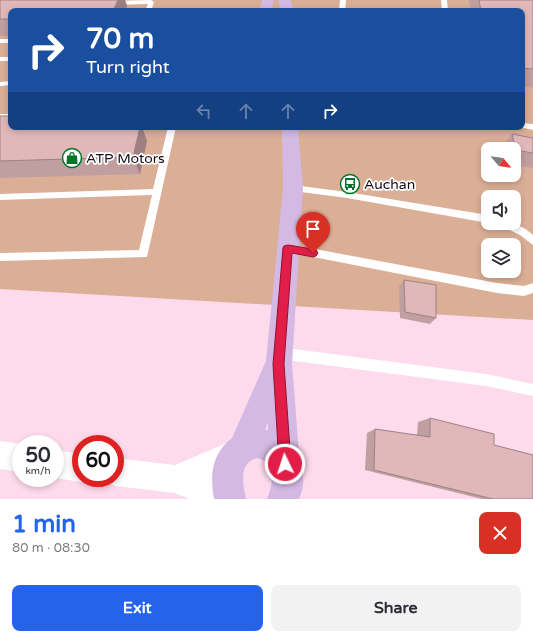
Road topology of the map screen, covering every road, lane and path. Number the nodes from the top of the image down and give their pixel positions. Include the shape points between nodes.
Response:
1 (103, 4) edge
2 (149, 8) edge
3 (171, 130) edge
4 (290, 130) edge
5 (293, 188) junction
6 (156, 192) junction
7 (0, 196) edge
8 (481, 218) edge
9 (519, 230) edge
10 (533, 240) edge
11 (288, 248) junction
12 (0, 257) edge
13 (533, 288) edge
14 (279, 359) junction
15 (533, 390) edge
16 (239, 451) junction
17 (0, 455) edge
18 (12, 457) edge
19 (285, 464) junction
20 (124, 473) edge
21 (175, 479) junction
22 (226, 499) edge
23 (230, 499) edge
24 (283, 499) edge

1 - 2 lane via 151,2
3 - 6 lane
4 - 5 main road
5 - 8 lane
5 - 11 main road
6 - 7 lane
6 - 12 lane via 143,254
9 - 10 lane
11 - 13 lane via 497,288 524,291
11 - 14 main road
14 - 15 lane via 486,380
14 - 16 main road
14 - 19 main road
16 - 19 main road via 254,443 268,445
16 - 21 street
16 - 23 main road via 229,464 226,476 226,489
17 - 18 street
19 - 24 main road via 288,484
20 - 21 street
21 - 22 street

